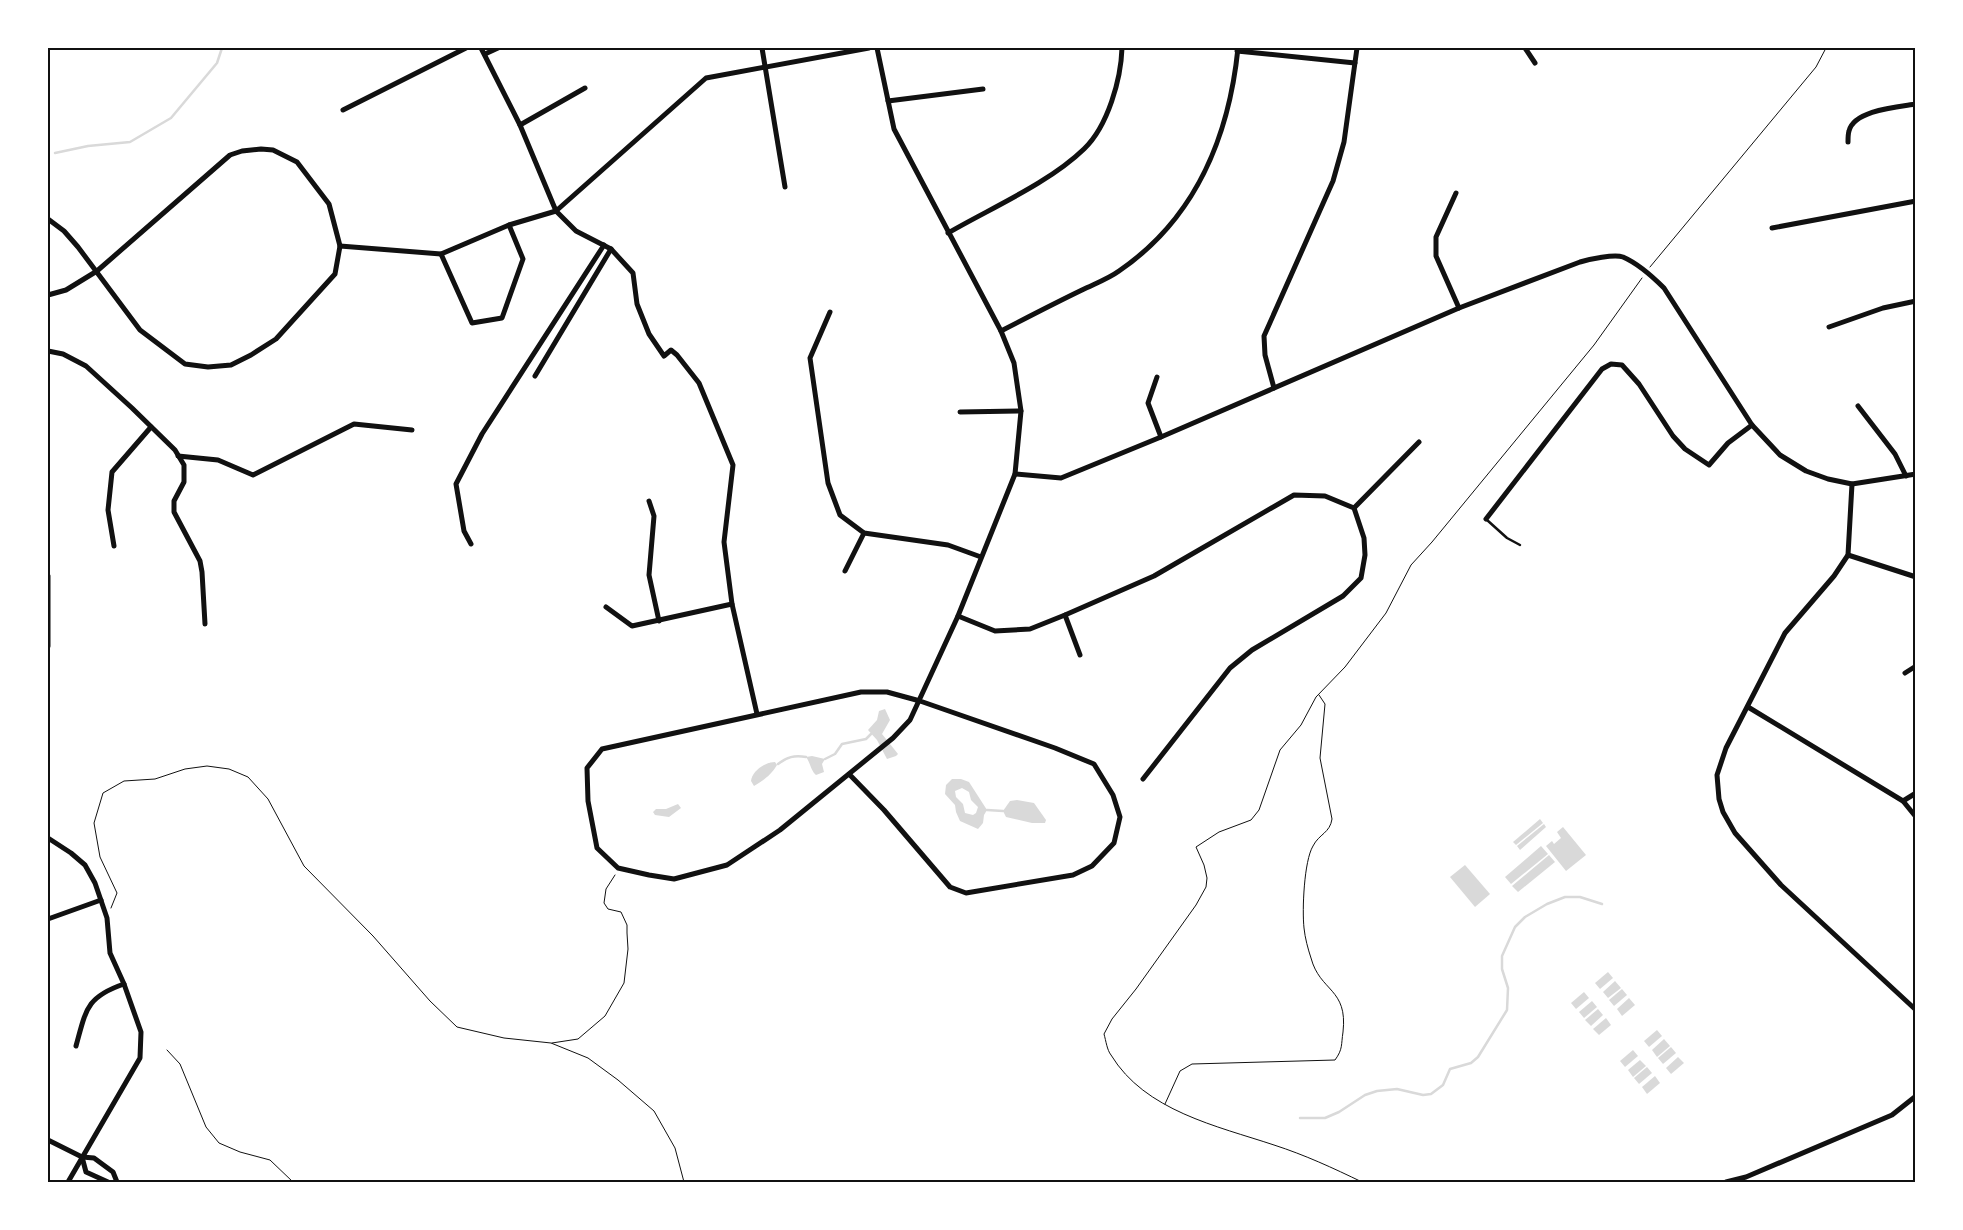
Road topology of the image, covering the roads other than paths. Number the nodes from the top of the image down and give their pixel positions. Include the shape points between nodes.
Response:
1 (466, 48) edge
2 (481, 48) edge
3 (498, 48) edge
4 (762, 48) edge
5 (869, 48) edge
6 (878, 48) edge
7 (1122, 48) edge
8 (1357, 48) edge
9 (1524, 48) edge
10 (1238, 49) edge
11 (485, 54) junction
12 (1355, 63) junction
13 (1535, 63) dead end
14 (766, 66) junction
15 (585, 88) dead end
16 (984, 89) dead end
17 (888, 101) junction
18 (1916, 104) edge
19 (343, 110) dead end
20 (520, 125) junction
21 (1848, 142) dead end
22 (785, 187) dead end
23 (1456, 193) dead end
24 (1916, 201) edge
25 (556, 211) junction
26 (48, 219) edge
27 (509, 225) junction
28 (1772, 228) dead end
29 (948, 233) junction
30 (604, 245) junction
31 (340, 246) junction
32 (611, 249) junction
33 (442, 254) junction
34 (97, 271) junction
35 (48, 295) edge
36 (1916, 301) edge
37 (1459, 308) junction
38 (830, 312) dead end
39 (1829, 327) dead end
40 (1001, 330) junction
41 (48, 351) edge
42 (535, 376) dead end
43 (1157, 377) dead end
44 (1274, 388) junction
45 (1858, 406) dead end
46 (1021, 411) junction
47 (960, 412) dead end
48 (1752, 425) junction
49 (151, 427) junction
50 (412, 430) dead end
51 (1161, 437) junction
52 (1419, 442) dead end
53 (178, 456) junction
54 (1015, 474) junction
55 (1916, 474) edge
56 (1906, 476) junction
57 (1852, 484) junction
58 (649, 501) dead end
59 (1354, 508) junction
60 (1486, 519) joint
61 (864, 534) junction
62 (471, 544) dead end
63 (1520, 545) dead end
64 (114, 546) dead end
65 (1848, 555) junction
66 (981, 557) junction
67 (845, 571) dead end
68 (48, 576) edge
69 (1916, 577) edge
70 (732, 604) junction
71 (606, 607) dead end
72 (1065, 615) junction
73 (958, 616) junction
74 (659, 621) junction
75 (205, 624) dead end
76 (48, 646) edge
77 (1080, 655) dead end
78 (1916, 666) edge
79 (1905, 673) dead end
80 (920, 701) junction
81 (1748, 706) junction
82 (757, 714) junction
83 (849, 774) junction
84 (1143, 779) dead end
85 (1916, 793) edge
86 (1903, 801) junction
87 (1916, 817) edge
88 (48, 838) edge
89 (101, 900) junction
90 (48, 919) edge
91 (124, 984) junction
92 (1916, 1010) edge
93 (76, 1046) dead end
94 (1916, 1096) edge
95 (48, 1140) edge
96 (82, 1157) junction
97 (68, 1182) edge
98 (108, 1182) edge
99 (117, 1182) edge
100 (1726, 1182) edge

1 - 19 street
2 - 11 street
3 - 11 street
4 - 14 street
5 - 14 street
6 - 17 street
7 - 29 street via 1115,92 1101,125 1086,148 1056,172
8 - 12 street
9 - 13 street
10 - 12 street
10 - 40 street via 1229,105 1213,156 1187,204 1160,238 1118,272
11 - 20 street
12 - 44 street via 1344,142 1333,181 1264,336 1265,355
14 - 22 street
14 - 25 street via 706,78
15 - 20 street
16 - 17 street
17 - 29 street via 894,129
18 - 21 street via 1871,112 1856,119 1849,129
20 - 25 street
23 - 37 street via 1436,237 1436,256
24 - 28 street
25 - 27 street
25 - 30 street via 576,231
26 - 34 street via 69,236
27 - 33 street
27 - 33 street via 523,259 502,318 472,323
29 - 40 street
30 - 32 street
30 - 62 street via 482,434 456,484 464,531
31 - 33 street
31 - 34 street via 329,204 297,162 273,150 261,149 230,156
31 - 34 street via 335,274 276,340 231,364 185,364 140,330
32 - 42 street
32 - 70 street via 633,272 636,304 649,334 664,356 670,350 677,355 699,383 733,465 724,542
34 - 35 street via 66,290
36 - 39 street via 1883,308
37 - 44 street
37 - 48 street via 1580,262 1622,257 1647,271 1664,288
38 - 61 street via 810,358 828,483 840,515
40 - 46 street via 1014,364
41 - 49 street via 63,354 86,366
43 - 51 street via 1148,403
44 - 51 street
45 - 56 street via 1895,454
46 - 47 street
46 - 54 street
48 - 57 street via 1780,455 1806,471
48 - 60 street via 1728,443 1709,465 1673,436 1639,384 1622,365 1611,364 1602,369
49 - 53 street
49 - 64 street via 112,472 108,510
50 - 53 street via 354,424 253,475 218,460
51 - 54 street via 1061,478
52 - 59 street
53 - 75 street via 184,465 184,482 174,501 174,512 200,562
54 - 66 street
55 - 56 street
56 - 57 street
57 - 65 street
58 - 74 street via 654,516 649,575
59 - 72 street via 1325,496 1294,495 1154,576
59 - 84 street via 1364,538 1362,578 1343,596 1252,650 1230,668
60 - 63 lane
61 - 66 street via 948,545
61 - 67 street
65 - 69 street
65 - 81 street via 1785,633
66 - 73 street
68 - 76 street
70 - 74 street
70 - 82 street
71 - 74 street via 632,626
72 - 73 street via 1030,629 995,631
72 - 77 street
73 - 80 street
78 - 79 street
80 - 82 street via 887,692 861,692
80 - 83 street via 910,720 893,738
80 - 83 street via 1094,764 1113,795 1120,817 1114,843 1092,866 1073,874 966,893 950,887
81 - 86 street
81 - 92 street via 1716,775 1723,812 1735,833 1781,885
82 - 83 street via 602,749 587,768 588,802 597,848 618,868 649,876 674,879 727,865 780,830
85 - 86 street
86 - 87 street
88 - 89 street via 84,865
89 - 90 street
89 - 91 street via 107,918 110,953
91 - 93 street via 90,1002
91 - 96 street via 141,1032 140,1058
94 - 100 street via 1892,1115 1746,1177
95 - 96 street
96 - 97 street
96 - 98 street via 86,1172
96 - 99 street via 94,1158 104,1165

